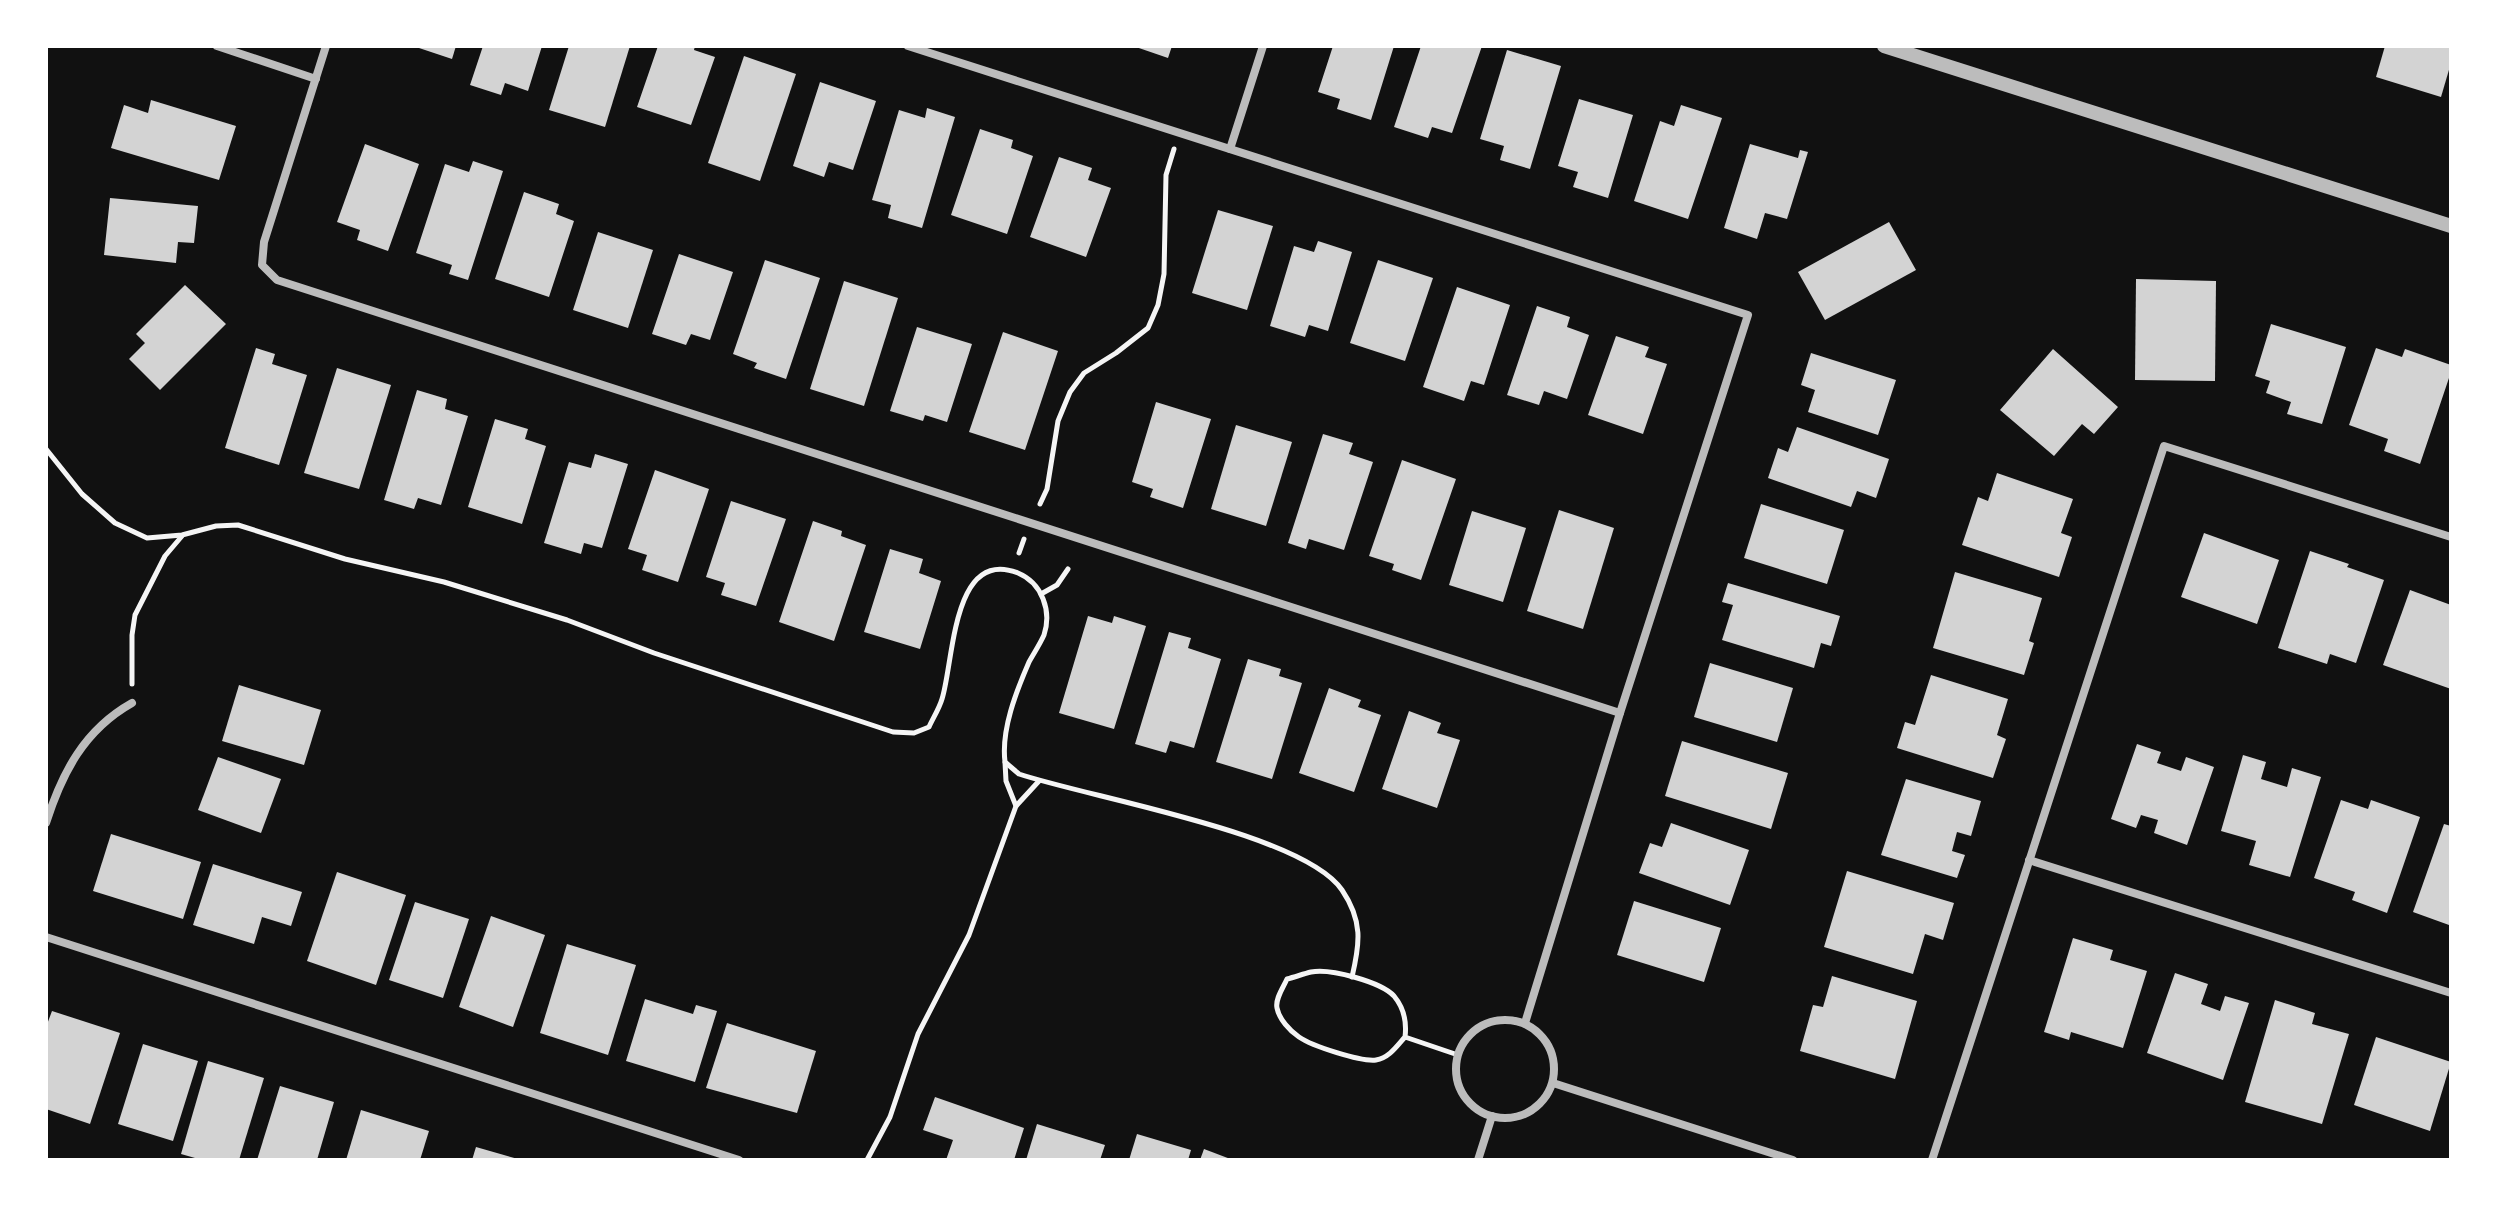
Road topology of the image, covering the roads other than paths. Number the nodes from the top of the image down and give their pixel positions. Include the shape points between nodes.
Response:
1 (217, 46) edge
2 (326, 46) edge
3 (908, 46) edge
4 (1263, 46) edge
5 (1884, 46) edge
6 (316, 79) junction
7 (1230, 149) junction
8 (2451, 226) edge
9 (2451, 537) edge
10 (132, 703) road end
11 (1620, 713) junction
12 (46, 823) edge
13 (2029, 860) junction
14 (46, 937) edge
15 (2451, 993) edge
16 (1525, 1023) junction
17 (1553, 1083) junction
18 (1492, 1116) junction
19 (739, 1160) edge
20 (1478, 1160) edge
21 (1793, 1160) edge
22 (1932, 1160) edge

1 - 6 street
2 - 6 street
3 - 7 street
4 - 7 street
5 - 8 street
6 - 11 street via 264,242 262,265 277,280
7 - 11 street via 1748,315
9 - 13 street via 2164,446
10 - 12 street via 102,723 78,750
11 - 16 street
13 - 15 street
13 - 22 street
14 - 19 street
16 - 17 street via 1549,1045 1555,1063
16 - 18 street via 1500,1019 1481,1025 1458,1055 1456,1074 1462,1092 1474,1107
17 - 18 street via 1529,1112 1511,1118
17 - 21 street
18 - 20 street

